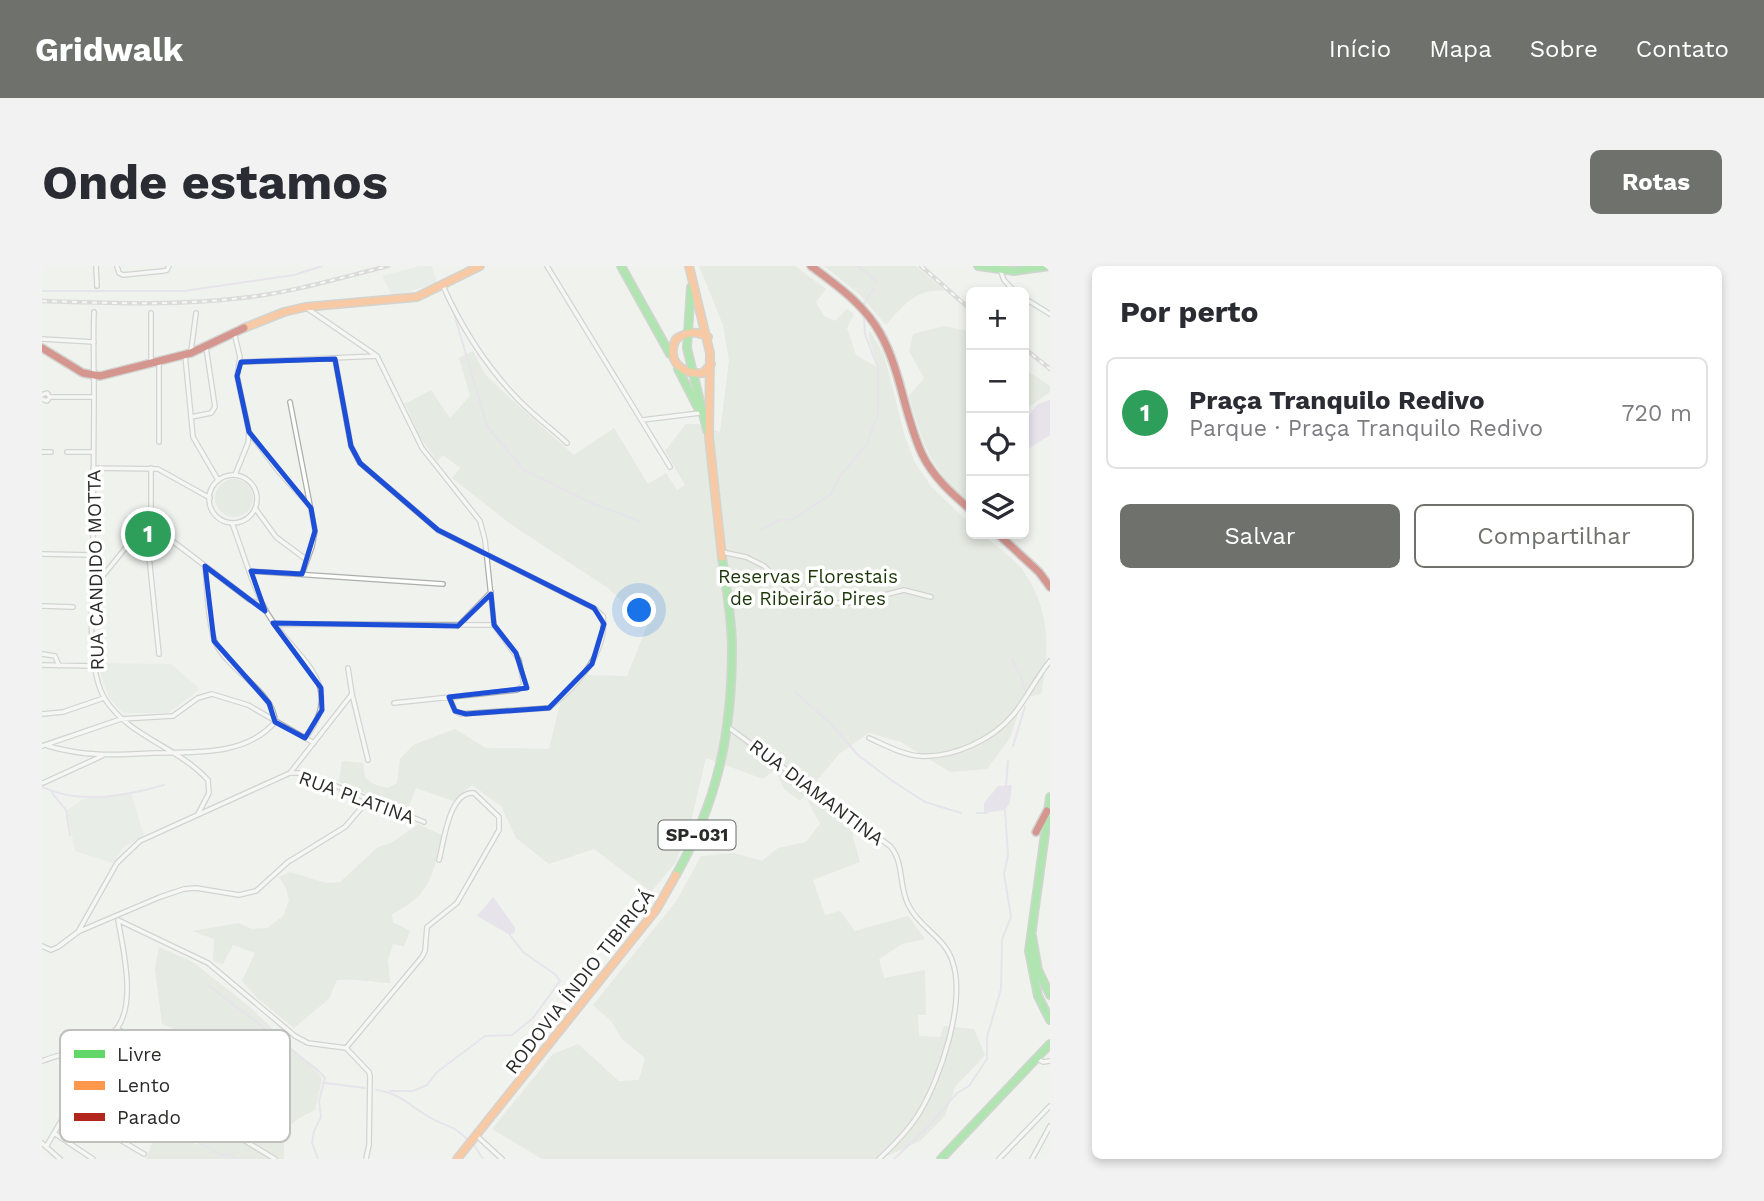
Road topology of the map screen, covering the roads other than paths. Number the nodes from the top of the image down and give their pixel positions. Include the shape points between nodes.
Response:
1 (96, 266) edge
2 (117, 266) edge
3 (169, 266) edge
4 (480, 266) edge
5 (547, 266) edge
6 (621, 266) edge
7 (689, 266) edge
8 (811, 266) edge
9 (978, 266) edge
10 (1050, 266) edge
11 (1001, 272) junction
12 (691, 280) junction
13 (97, 286) dead end
14 (443, 286) junction
15 (1010, 287) edge
16 (1029, 301) edge
17 (305, 307) junction
18 (94, 312) dead end
19 (151, 313) dead end
20 (196, 313) dead end
21 (1050, 314) edge
22 (687, 321) junction
23 (696, 331) junction
24 (234, 332) junction
25 (658, 333) junction
26 (687, 334) junction
27 (708, 337) junction
28 (42, 339) edge
29 (677, 339) junction
30 (94, 342) junction
31 (206, 347) junction
32 (42, 348) edge
33 (687, 348) junction
34 (188, 354) junction
35 (376, 356) junction
36 (672, 357) junction
37 (335, 359) junction
38 (155, 362) junction
39 (241, 362) junction
40 (711, 363) junction
41 (690, 364) junction
42 (677, 366) junction
43 (703, 373) junction
44 (692, 375) junction
45 (94, 376) junction
46 (42, 397) edge
47 (94, 397) junction
48 (290, 402) dead end
49 (699, 409) junction
50 (191, 417) junction
51 (642, 420) junction
52 (704, 422) junction
53 (249, 432) junction
54 (709, 438) junction
55 (159, 442) dead end
56 (566, 443) dead end
57 (42, 452) edge
58 (51, 452) dead end
59 (67, 452) dead end
60 (93, 452) junction
61 (670, 467) dead end
62 (93, 468) junction
63 (151, 468) junction
64 (235, 475) junction
65 (218, 480) junction
66 (210, 498) junction
67 (966, 505) edge
68 (255, 508) junction
69 (312, 508) junction
70 (150, 523) junction
71 (232, 523) junction
72 (158, 530) junction
73 (136, 535) junction
74 (1004, 539) edge
75 (148, 546) junction
76 (722, 552) junction
77 (42, 554) edge
78 (93, 555) junction
79 (487, 556) junction
80 (307, 560) junction
81 (205, 565) junction
82 (251, 571) junction
83 (302, 573) junction
84 (443, 584) dead end
85 (1050, 587) edge
86 (92, 589) junction
87 (491, 592) junction
88 (931, 597) dead end
89 (263, 605) junction
90 (42, 606) edge
91 (73, 607) dead end
92 (275, 624) junction
93 (494, 625) junction
94 (458, 626) junction
95 (42, 654) edge
96 (159, 654) dead end
97 (1050, 662) edge
98 (42, 665) edge
99 (59, 666) junction
100 (94, 666) junction
101 (348, 668) dead end
102 (352, 694) junction
103 (449, 697) junction
104 (104, 698) junction
105 (394, 703) dead end
106 (42, 713) edge
107 (121, 719) junction
108 (275, 722) junction
109 (728, 727) junction
110 (305, 738) junction
111 (869, 738) dead end
112 (314, 743) junction
113 (48, 746) junction
114 (42, 747) edge
115 (176, 753) junction
116 (104, 755) junction
117 (368, 760) dead end
118 (290, 773) junction
119 (43, 783) edge
120 (1050, 797) edge
121 (369, 799) junction
122 (1048, 808) edge
123 (198, 814) junction
124 (424, 822) dead end
125 (1036, 832) dead end
126 (439, 860) dead end
127 (117, 917) junction
128 (1032, 925) junction
129 (78, 932) junction
130 (42, 946) edge
131 (1050, 995) edge
132 (1050, 1020) edge
133 (117, 1029) edge
134 (290, 1030) edge
135 (290, 1030) edge
136 (1050, 1037) edge
137 (1048, 1046) edge
138 (346, 1048) junction
139 (60, 1054) edge
140 (1036, 1058) junction
141 (42, 1060) edge
142 (1050, 1061) edge
143 (1050, 1106) edge
144 (60, 1123) edge
145 (1050, 1126) edge
146 (54, 1133) junction
147 (477, 1136) junction
148 (60, 1137) edge
149 (68, 1142) edge
150 (124, 1142) edge
151 (247, 1142) edge
152 (44, 1145) edge
153 (144, 1154) dead end
154 (60, 1159) edge
155 (93, 1159) edge
156 (275, 1159) edge
157 (366, 1159) edge
158 (457, 1159) edge
159 (502, 1159) edge
160 (879, 1159) edge
161 (941, 1159) edge
162 (999, 1159) edge
163 (1032, 1159) edge

1 - 13 street
2 - 3 street via 123,275 163,271
4 - 14 main road
5 - 51 street
6 - 25 main road
7 - 12 main road, RODOVIA ÍNDIO TIBIRIÇÁ / SP-031
8 - 67 main road via 872,320 889,352 922,454 939,480
9 - 11 main road
10 - 11 main road
11 - 15 street
12 - 22 main road, RODOVIA ÍNDIO TIBIRIÇÁ / SP-031
12 - 27 main road, RODOVIA ÍNDIO TIBIRIÇÁ / SP-031
14 - 17 main road via 405,300
14 - 56 street via 506,386
16 - 21 street
17 - 24 main road
17 - 35 street
18 - 30 street, RUA CANDIDO MOTTA
19 - 38 street
20 - 34 street
22 - 26 main road, RODOVIA ÍNDIO TIBIRIÇÁ / SP-031
22 - 29 main road
23 - 26 main road
23 - 27 main road
23 - 33 main road
24 - 31 main road
24 - 39 street
25 - 29 main road
25 - 36 main road
26 - 29 main road
26 - 33 main road, RODOVIA ÍNDIO TIBIRIÇÁ / SP-031
27 - 40 main road, RODOVIA ÍNDIO TIBIRIÇÁ / SP-031
28 - 30 street
29 - 36 main road
30 - 45 street, RUA CANDIDO MOTTA
31 - 34 main road
31 - 50 street via 215,407 211,413
32 - 45 main road
33 - 41 main road, RODOVIA ÍNDIO TIBIRIÇÁ / SP-031
34 - 38 main road
34 - 50 street
35 - 37 street
35 - 79 street via 422,448 480,521
36 - 42 main road
37 - 39 street
37 - 79 street via 354,456 429,523
38 - 45 main road
38 - 55 street
39 - 53 street via 237,376
40 - 43 main road
40 - 54 main road, RODOVIA ÍNDIO TIBIRIÇÁ / SP-031
41 - 43 main road
41 - 44 main road, RODOVIA ÍNDIO TIBIRIÇÁ / SP-031
42 - 44 main road
42 - 49 main road
43 - 44 main road
44 - 52 main road, RODOVIA ÍNDIO TIBIRIÇÁ / SP-031
45 - 47 street, RUA CANDIDO MOTTA
46 - 47 street via 47,401 50,397
47 - 60 street, RUA CANDIDO MOTTA
48 - 69 street
49 - 51 street
49 - 52 main road
50 - 65 street via 195,442
51 - 61 street
52 - 54 main road, RODOVIA ÍNDIO TIBIRIÇÁ / SP-031
53 - 64 street
53 - 69 street
54 - 76 main road, RODOVIA ÍNDIO TIBIRIÇÁ / SP-031
57 - 58 street
59 - 60 street
60 - 62 street, RUA CANDIDO MOTTA
62 - 63 street
62 - 78 street, RUA CANDIDO MOTTA
63 - 66 street
63 - 70 street
64 - 65 street
64 - 68 street via 247,479 255,489
65 - 66 street
66 - 71 street via 215,513
68 - 71 street via 247,518
68 - 80 street via 276,537
69 - 80 street via 314,536
70 - 72 street
70 - 73 street via 140,526
71 - 82 street
72 - 75 street via 157,541
72 - 81 street
73 - 75 street via 138,542
73 - 86 street
74 - 85 main road
75 - 96 street
76 - 88 street via 764,566 792,592 815,603 853,603 904,590
76 - 109 main road, RODOVIA ÍNDIO TIBIRIÇÁ / SP-031 via 732,646
77 - 78 street
78 - 86 street, RUA CANDIDO MOTTA
79 - 87 street
79 - 103 street via 601,613 604,624 594,661 549,708 460,714
80 - 83 street
81 - 89 street
81 - 108 street via 217,648 270,703
82 - 83 street
82 - 89 street
83 - 84 street
86 - 100 street, RUA CANDIDO MOTTA
87 - 93 street
87 - 94 street
89 - 92 street
90 - 91 street
92 - 94 street
92 - 110 street via 321,688 321,710
93 - 94 street
93 - 103 street via 516,653 524,685 512,691
95 - 99 street via 55,656
97 - 111 street via 1000,728 955,751 920,756
98 - 99 street
99 - 100 street
100 - 104 street, RUA CANDIDO MOTTA
101 - 102 street
102 - 112 street
102 - 117 street
103 - 105 street
104 - 106 street via 63,712
104 - 107 street, RUA CANDIDO MOTTA
107 - 108 street via 173,716 212,694 248,705
107 - 113 street
107 - 115 street, RUA CANDIDO MOTTA
108 - 110 street
108 - 115 street via 259,736 231,747
109 - 147 main road, RODOVIA ÍNDIO TIBIRIÇÁ / SP-031 via 707,812 669,891
109 - 160 street, RUA DIAMANTINA via 890,846 910,910 952,959 955,1009 936,1075 916,1118
110 - 112 street
112 - 118 street
113 - 114 street
113 - 116 street
115 - 116 street
115 - 123 street, RUA CANDIDO MOTTA via 209,784
116 - 119 street
118 - 121 street, RUA PLATINA
118 - 123 street
120 - 122 main road
121 - 124 street, RUA PLATINA
121 - 127 street via 345,827 288,862 257,891 239,895 184,889
122 - 125 main road
122 - 128 main road
123 - 129 street via 140,841 124,854
126 - 138 street via 456,802 471,792 478,795 495,812 499,830 460,898 427,927 422,957
127 - 129 street
127 - 133 street via 127,983
127 - 134 street via 208,963
128 - 131 main road via 1035,958
128 - 132 main road via 1033,980
129 - 130 street via 51,950
135 - 138 street via 302,1040
136 - 137 main road
137 - 140 main road
138 - 157 street via 370,1076
139 - 141 street
140 - 142 street
140 - 161 main road
143 - 162 street
144 - 146 street
145 - 163 street
146 - 148 street
146 - 152 street
147 - 158 main road, RODOVIA ÍNDIO TIBIRIÇÁ / SP-031
147 - 159 street
149 - 155 street
150 - 153 street
151 - 156 street
152 - 154 street

